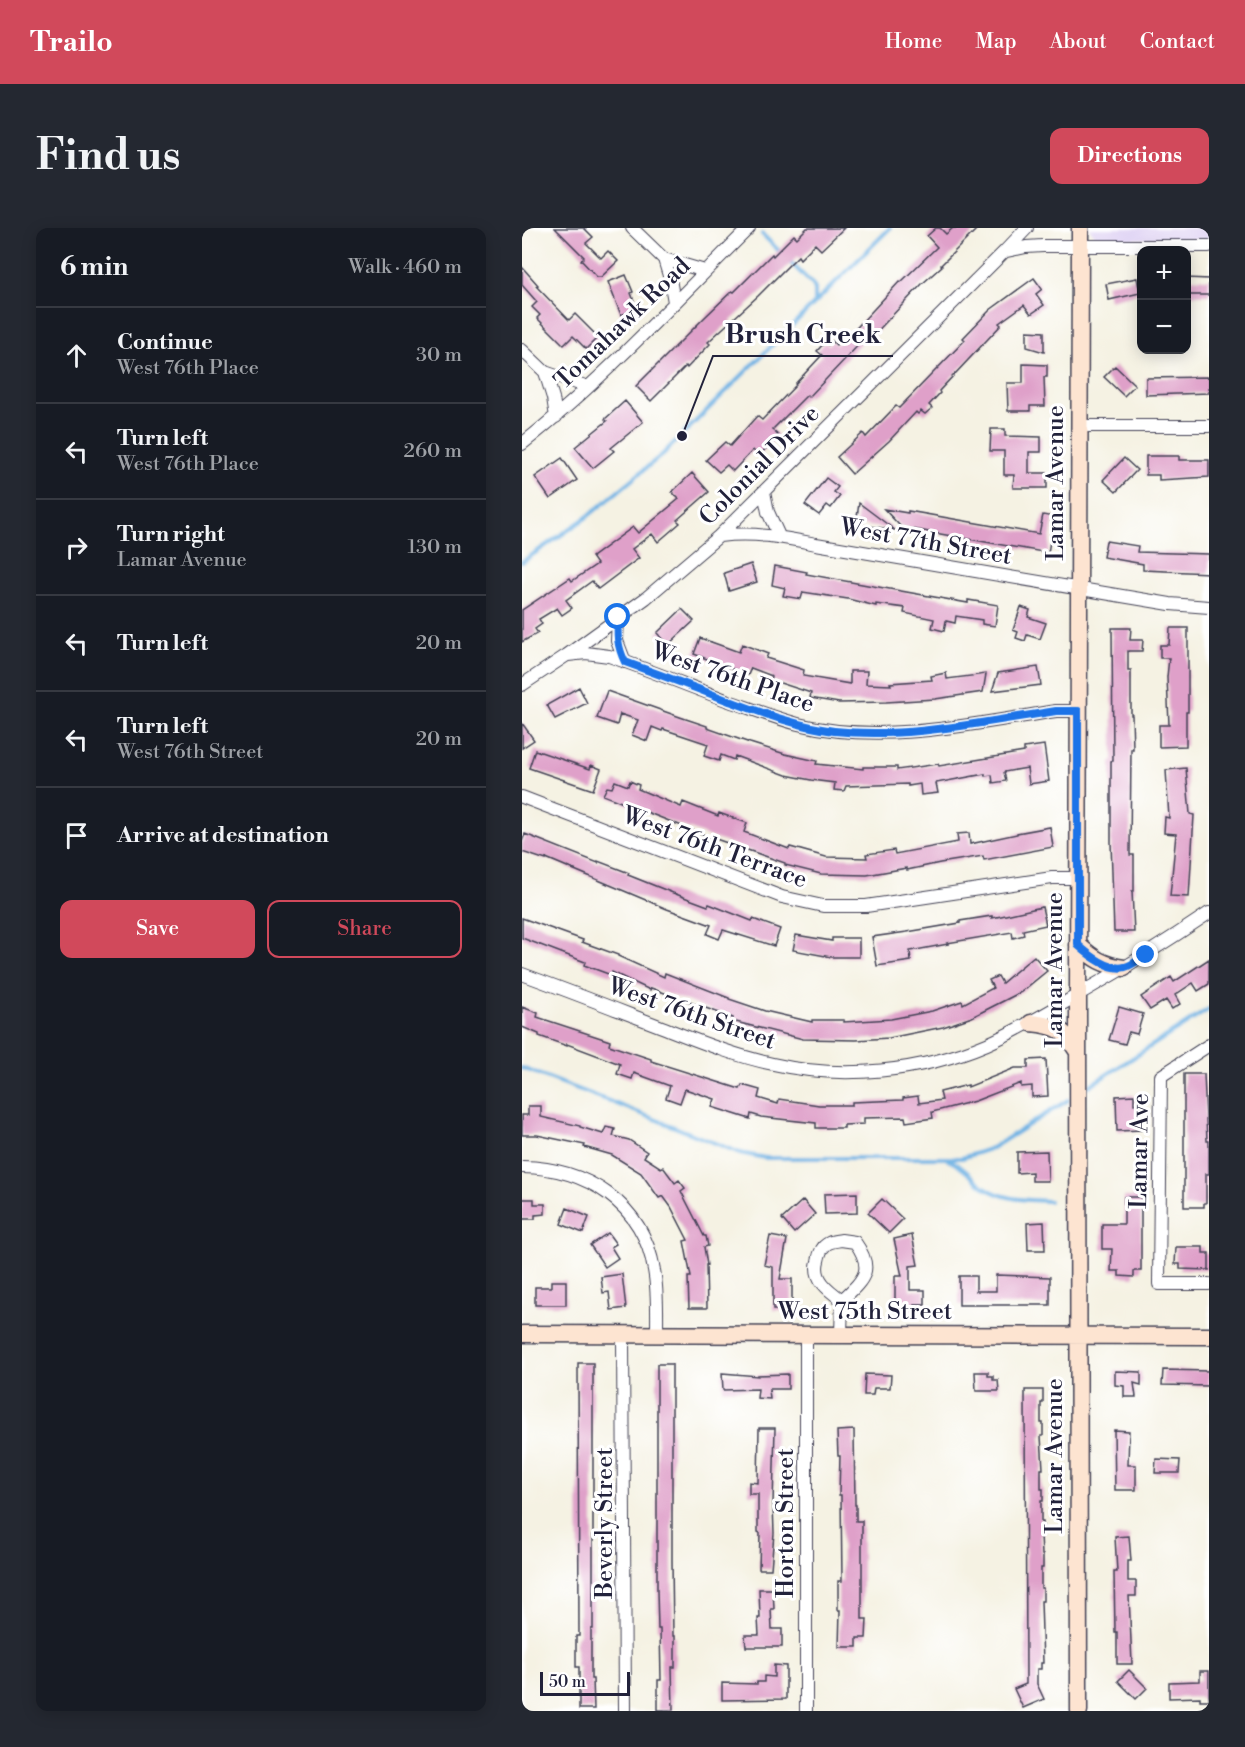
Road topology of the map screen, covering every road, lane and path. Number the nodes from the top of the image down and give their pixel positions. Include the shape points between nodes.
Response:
1 (632, 228) edge
2 (749, 228) edge
3 (1027, 228) edge
4 (1080, 228) edge
5 (1209, 246) edge
6 (1080, 247) junction
7 (1005, 252) junction
8 (664, 259) junction
9 (705, 271) junction
10 (674, 302) junction
11 (522, 350) edge
12 (545, 372) junction
13 (588, 387) junction
14 (556, 417) junction
15 (1079, 426) junction
16 (1209, 426) edge
17 (522, 444) edge
18 (764, 492) junction
19 (719, 536) junction
20 (779, 536) junction
21 (1079, 589) junction
22 (1209, 607) edge
23 (618, 617) junction
24 (567, 655) junction
25 (625, 662) junction
26 (522, 685) edge
27 (1078, 711) junction
28 (522, 797) edge
29 (1078, 878) junction
30 (1209, 913) edge
31 (1078, 945) junction
32 (1124, 968) junction
33 (522, 974) edge
34 (1077, 995) junction
35 (1031, 1023) junction
36 (1209, 1045) edge
37 (1078, 1053) junction
38 (522, 1167) edge
39 (1209, 1284) edge
40 (842, 1299) junction
41 (522, 1334) edge
42 (623, 1334) junction
43 (657, 1335) junction
44 (806, 1335) junction
45 (841, 1335) junction
46 (1078, 1335) junction
47 (1209, 1336) edge
48 (625, 1711) edge
49 (806, 1711) edge
50 (1079, 1711) edge

1 - 8 street
2 - 9 street, Tomahawk Road
3 - 7 street, Colonial Drive
4 - 6 street, Lamar Avenue
5 - 6 street
6 - 7 street via 1026,247
6 - 15 street, Lamar Avenue
7 - 18 street, Colonial Drive
8 - 9 street
8 - 10 street
9 - 10 street, Tomahawk Road
10 - 13 street, Tomahawk Road
11 - 12 street
12 - 13 street
12 - 14 street
13 - 14 street, Tomahawk Road
14 - 17 street, Tomahawk Road
15 - 16 street
15 - 21 street, Lamar Avenue
18 - 19 street, Colonial Drive
18 - 20 street
19 - 20 street, West 77th Street
19 - 23 street, Colonial Drive
20 - 21 street, West 77th Street
21 - 22 street, West 77th Street
21 - 27 street, Lamar Avenue
23 - 24 street, Colonial Drive
23 - 25 street, West 76th Place via 617,641
24 - 25 street, West 76th Place via 597,654
24 - 26 street, Colonial Drive
25 - 27 street, West 76th Place via 771,716 833,731 913,732
27 - 29 street, Lamar Avenue
28 - 29 street, West 76th Terrace via 782,897 823,906 866,906
29 - 31 street, Lamar Avenue
30 - 32 street, West 76th Street
31 - 32 street via 1097,960
31 - 34 street, Lamar Avenue
32 - 34 street, West 76th Street
33 - 35 street, West 76th Street via 728,1052 803,1070 870,1071 914,1065 985,1045
34 - 35 street, West 76th Street
34 - 37 street, Lamar Avenue
35 - 37 street via 1059,1029
36 - 39 street, Lamar Ave via 1161,1076 1159,1284
37 - 46 street, Lamar Avenue
38 - 43 street via 580,1177 625,1208 645,1239 652,1262 657,1290
40 - 40 street via 857,1286 866,1270 865,1256 855,1242 842,1240 828,1243 816,1267 828,1290
40 - 45 street
41 - 42 street, West 75th Street
42 - 43 street, West 75th Street
42 - 48 street, Beverly Street
43 - 44 street, West 75th Street
44 - 45 street, West 75th Street
44 - 49 street, Horton Street
45 - 46 street, West 75th Street
46 - 47 street, West 75th Street
46 - 50 street, Lamar Avenue

